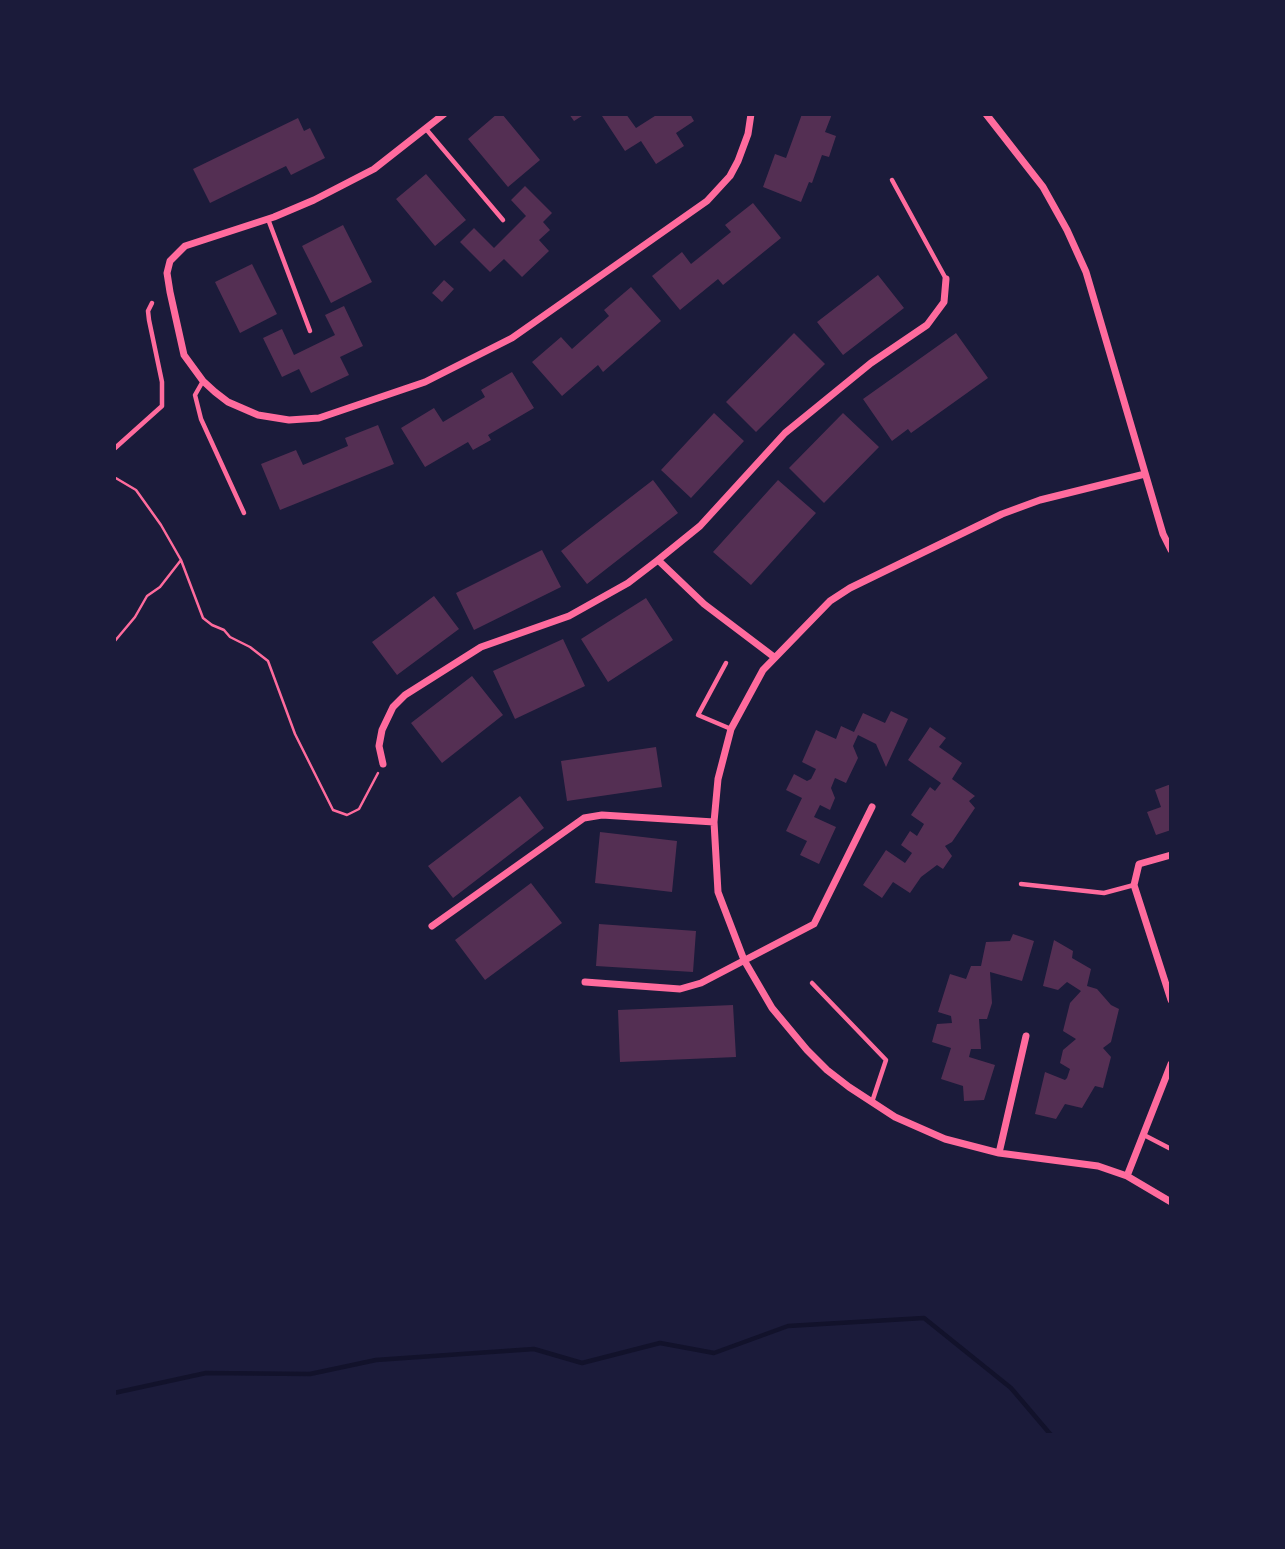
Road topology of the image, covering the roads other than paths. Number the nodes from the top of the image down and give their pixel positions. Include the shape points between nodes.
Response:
1 (444, 114) edge
2 (751, 114) edge
3 (986, 114) edge
4 (425, 128) junction
5 (892, 180) dead end
6 (268, 219) junction
7 (503, 220) dead end
8 (946, 279) joint
9 (152, 303) dead end
10 (310, 331) dead end
11 (203, 381) junction
12 (114, 449) edge
13 (1145, 474) junction
14 (244, 513) dead end
15 (1171, 550) edge
16 (658, 560) junction
17 (774, 657) junction
18 (726, 663) dead end
19 (731, 729) junction
20 (383, 764) road end
21 (872, 807) dead end
22 (715, 822) junction
23 (1171, 855) edge
24 (1021, 884) dead end
25 (1134, 885) junction
26 (432, 926) dead end
27 (744, 960) junction
28 (585, 982) dead end
29 (812, 982) dead end
30 (1171, 1000) edge
31 (1026, 1036) dead end
32 (1171, 1064) edge
33 (872, 1103) junction
34 (1143, 1135) junction
35 (1171, 1149) edge
36 (999, 1153) junction
37 (1127, 1176) junction
38 (1171, 1202) edge

1 - 4 street
2 - 11 street via 738,161 707,201 512,338 425,382 319,418 289,420 243,410
3 - 13 street via 1043,187 1082,261
4 - 6 street via 374,169
4 - 7 lane
5 - 8 lane
6 - 10 lane
6 - 11 street via 185,246 170,261 170,292 184,355
8 - 16 street via 944,302 927,325 871,363 785,433 700,526
9 - 12 lane via 148,311 162,406
11 - 14 lane via 195,395 201,419
13 - 15 street
13 - 17 street via 1002,514 850,587
16 - 17 street via 704,604
16 - 20 street via 569,616 481,647 405,695 382,730
17 - 19 street
18 - 19 lane via 698,715
19 - 22 street via 718,779
21 - 27 street via 814,924
22 - 26 street via 602,815 584,818
22 - 27 street via 718,891
23 - 25 street via 1139,864
24 - 25 lane via 1104,893
25 - 30 street
27 - 28 street via 680,989
27 - 33 street via 789,1030 827,1070
29 - 33 lane via 886,1060
31 - 36 street
32 - 34 street
33 - 36 street via 945,1139
34 - 35 lane
34 - 37 street
36 - 37 street via 1098,1166
37 - 38 street

